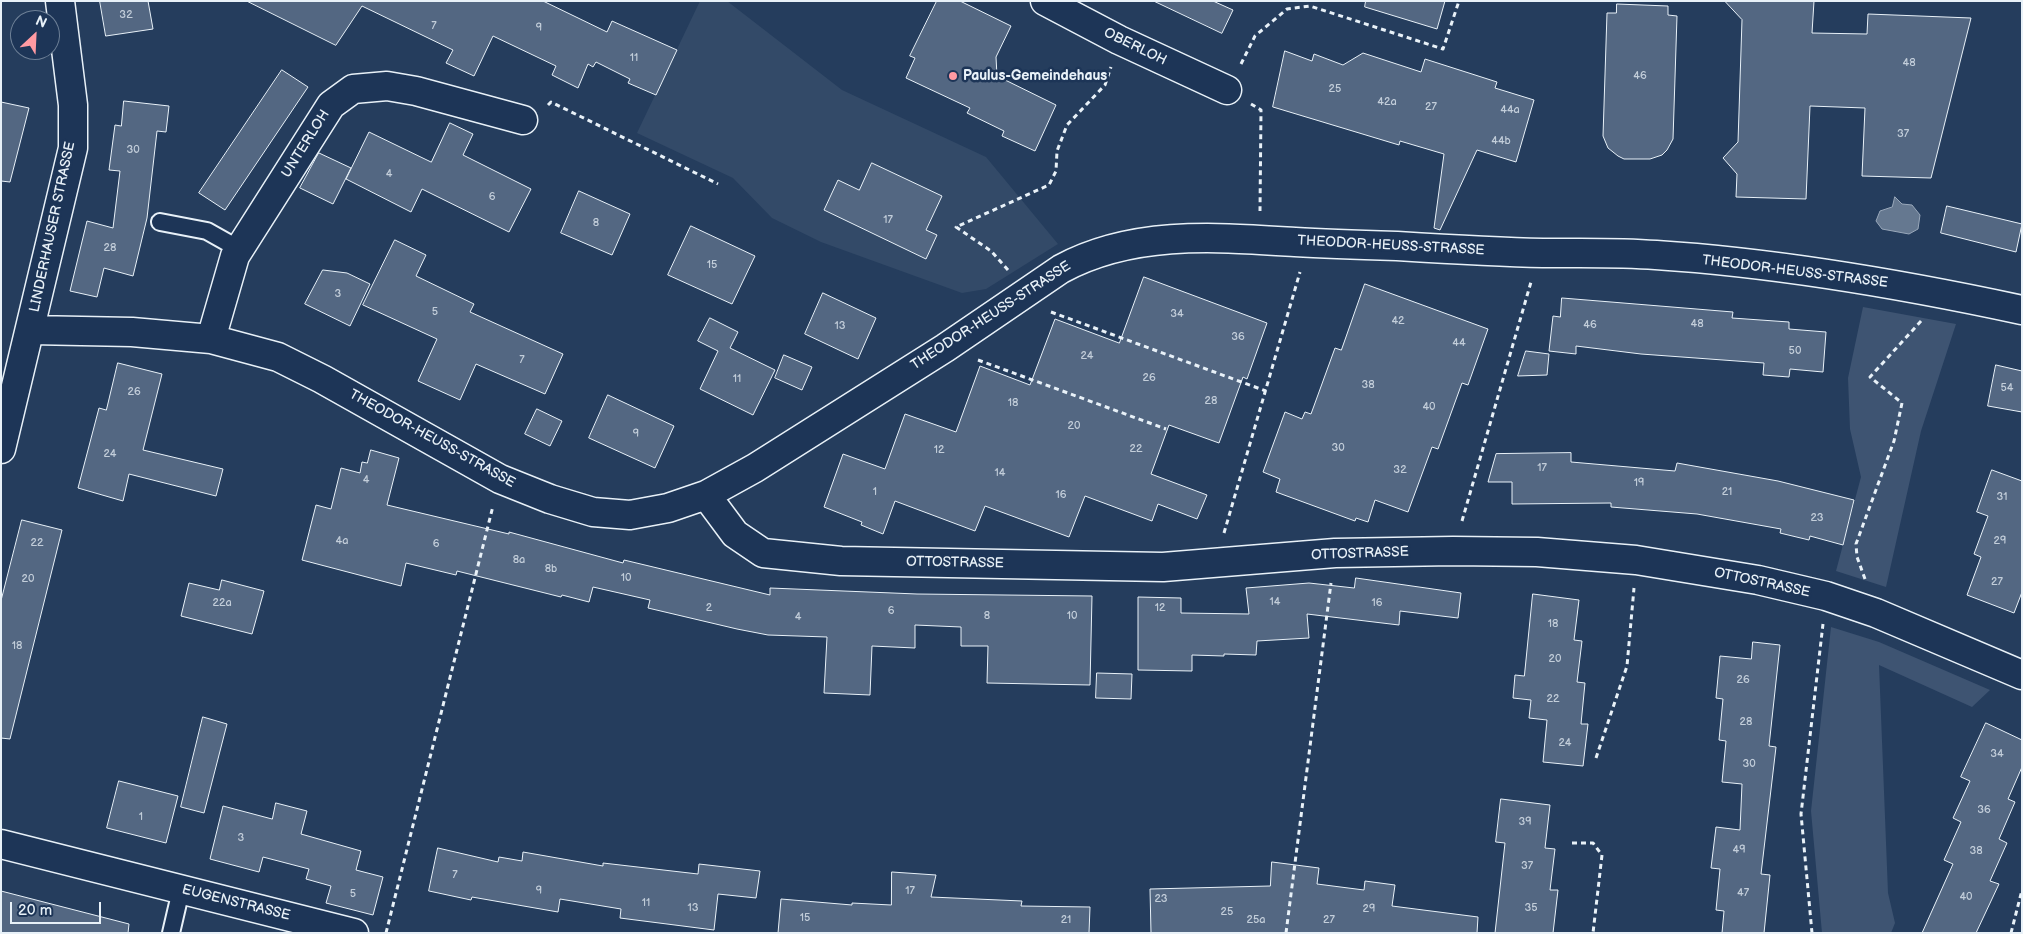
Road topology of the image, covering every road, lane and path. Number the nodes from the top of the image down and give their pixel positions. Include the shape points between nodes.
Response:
1 (60, 1) edge
2 (1045, 1) edge
3 (1459, 1) edge
4 (1120, 40) junction
5 (1227, 90) junction
6 (523, 120) joint
7 (718, 184) dead end
8 (160, 222) dead end
9 (1260, 240) junction
10 (1308, 243) junction
11 (240, 249) junction
12 (1540, 253) junction
13 (1946, 294) junction
14 (1021, 295) junction
15 (2022, 310) edge
16 (30, 330) junction
17 (211, 339) junction
18 (945, 348) junction
19 (1266, 391) junction
20 (1166, 429) dead end
21 (1, 449) edge
22 (500, 479) junction
23 (706, 495) junction
24 (1453, 551) junction
25 (1335, 553) junction
26 (1636, 560) junction
27 (1216, 563) junction
28 (1826, 596) junction
29 (1876, 613) junction
30 (2022, 675) edge
31 (1596, 758) dead end
32 (1572, 843) dead end
33 (1, 844) edge
34 (181, 890) junction
35 (2022, 890) edge
36 (170, 933) edge
37 (354, 933) edge
38 (386, 933) edge
39 (1286, 933) edge
40 (1593, 933) edge
41 (1812, 933) edge
42 (2011, 933) edge

1 - 16 street, LINDERHAUSER STRASSE via 74,105 73,148
2 - 4 street, OBERLOH
3 - 5 path via 1443,49 1310,6 1287,9 1255,36
4 - 5 street, OBERLOH
4 - 14 path via 1105,85 1067,125 1057,151 1056,171 1049,185 956,227 991,251
5 - 9 path via 1261,110
6 - 7 path via 551,102
6 - 11 street, UNTERLOH via 416,91 387,86 353,89 331,105
8 - 11 lane via 207,231
9 - 10 street, THEODOR-HEUSS-STRASSE
9 - 14 street, THEODOR-HEUSS-STRASSE via 1185,238 1121,245 1081,258
10 - 12 street, THEODOR-HEUSS-STRASSE
10 - 19 path
11 - 17 street, UNTERLOH via 235,256
12 - 13 street, THEODOR-HEUSS-STRASSE via 1655,255 1826,273
12 - 24 path
13 - 15 street, THEODOR-HEUSS-STRASSE
13 - 29 path via 1870,377 1902,402 1894,441 1856,544
14 - 18 street, THEODOR-HEUSS-STRASSE
14 - 19 path
16 - 17 street, THEODOR-HEUSS-STRASSE via 132,332
16 - 21 street, LINDERHAUSER STRASSE
17 - 22 street, THEODOR-HEUSS-STRASSE via 278,357
18 - 20 path
18 - 23 street, THEODOR-HEUSS-STRASSE via 755,468
19 - 27 path
22 - 23 street, THEODOR-HEUSS-STRASSE via 593,512 630,515 668,508
22 - 38 path
23 - 27 street, OTTOSTRASSE via 735,534 763,553 841,561 1163,567
24 - 25 street, OTTOSTRASSE
24 - 26 street, OTTOSTRASSE via 1537,552
25 - 27 street, OTTOSTRASSE
25 - 39 path
26 - 28 street, OTTOSTRASSE via 1758,580
26 - 31 path via 1627,666
28 - 29 street, OTTOSTRASSE
28 - 41 path via 1801,814
29 - 30 street, OTTOSTRASSE
32 - 40 path via 1593,843 1602,855
33 - 34 street, EUGENSTRASSE
34 - 36 lane
34 - 37 street, EUGENSTRASSE
35 - 42 path

